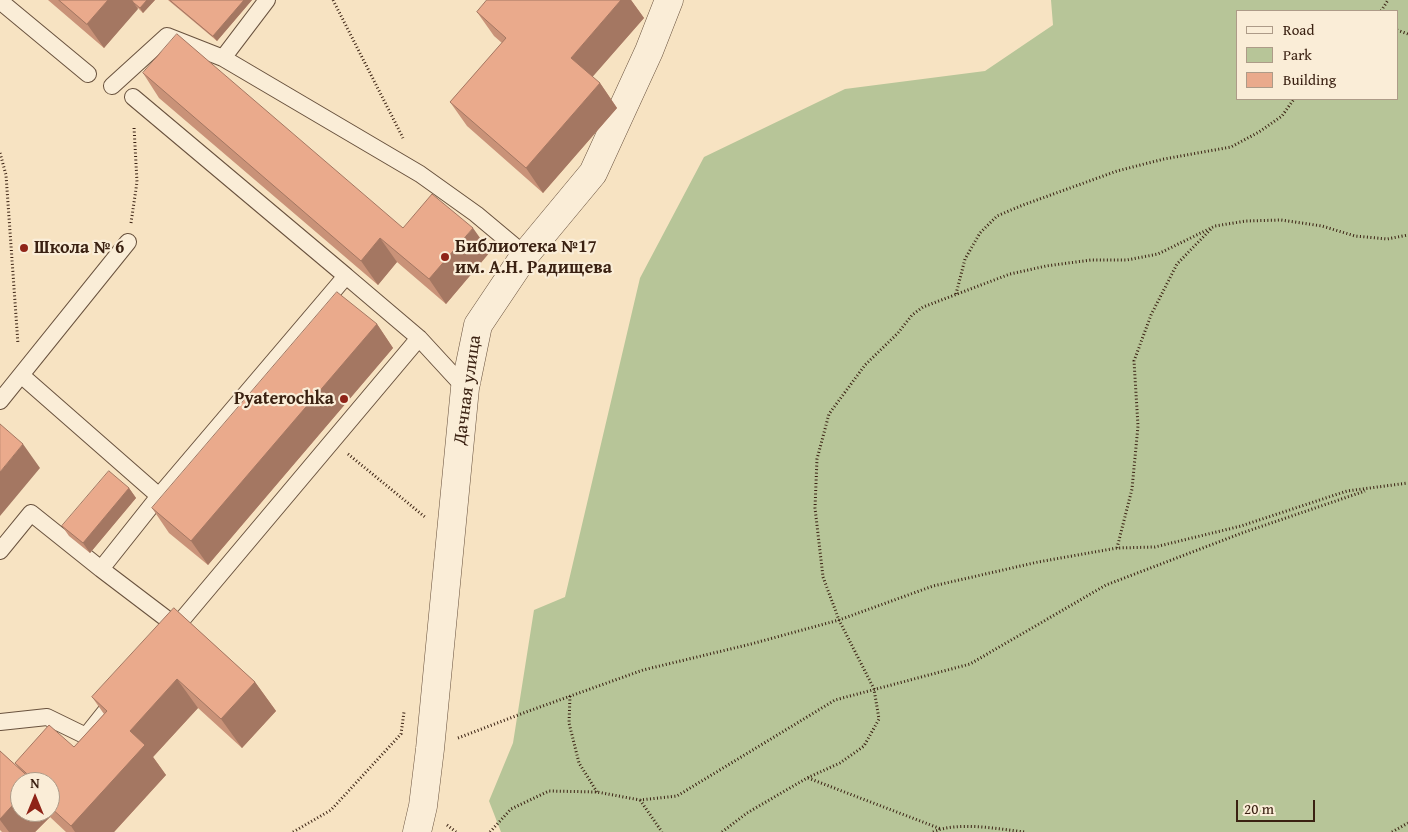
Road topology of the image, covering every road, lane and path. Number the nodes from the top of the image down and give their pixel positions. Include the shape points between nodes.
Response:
1 (267, 0) edge
2 (333, 0) edge
3 (668, 0) edge
4 (0, 1) edge
5 (223, 58) junction
6 (88, 74) dead end
7 (112, 86) dead end
8 (133, 97) joint
9 (1293, 100) edge
10 (0, 153) edge
11 (420, 174) junction
12 (1215, 226) junction
13 (1408, 235) edge
14 (128, 242) joint
15 (525, 255) junction
16 (346, 276) junction
17 (956, 294) junction
18 (419, 338) junction
19 (21, 375) junction
20 (465, 388) junction
21 (0, 401) edge
22 (332, 441) junction
23 (1408, 482) edge
24 (1370, 489) junction
25 (159, 496) junction
26 (429, 520) dead end
27 (1117, 548) junction
28 (0, 551) edge
29 (101, 569) junction
30 (839, 620) junction
31 (176, 626) junction
32 (158, 648) edge
33 (128, 684) edge
34 (874, 689) junction
35 (570, 696) junction
36 (405, 705) dead end
37 (0, 722) edge
38 (430, 749) junction
39 (807, 778) junction
40 (597, 792) junction
41 (640, 800) junction
42 (1408, 822) edge
43 (941, 829) junction
44 (293, 832) edge
45 (417, 832) edge
46 (490, 832) edge
47 (662, 832) edge
48 (722, 832) edge
49 (933, 832) edge
50 (1026, 832) edge
51 (1392, 832) edge

1 - 5 lane
2 - 11 path
3 - 15 street, Дачная улица via 594,173
4 - 6 lane
5 - 7 lane via 167,36
5 - 11 lane
8 - 14 path via 137,182
8 - 16 lane
9 - 17 path via 1282,116 1231,147 1164,158 1117,171 997,216 980,233 965,259
10 - 19 path via 6,175
11 - 15 lane via 476,214
12 - 13 path via 1281,220 1322,226 1356,236 1387,239
12 - 17 path via 1158,254 1127,260 1091,260 1046,266 1010,274
12 - 27 path via 1177,264 1151,315 1134,362 1138,426 1132,489
14 - 19 lane
15 - 20 street, Дачная улица via 478,325
16 - 18 lane
16 - 25 lane
17 - 30 path via 912,315 865,365 829,414 817,459 815,508 823,577
18 - 20 lane
18 - 22 lane
19 - 21 lane
19 - 25 lane
20 - 38 street, Дачная улица
22 - 26 path
22 - 31 lane
23 - 24 path
24 - 27 path via 1347,491 1241,526 1155,547
24 - 34 path via 1106,585 970,664
25 - 29 lane
27 - 30 path via 933,586
28 - 29 lane via 31,513
29 - 31 lane
30 - 34 path
30 - 35 path via 643,670
31 - 32 lane
33 - 37 lane via 86,736 47,717
34 - 39 path via 879,718 864,746 840,763
34 - 41 path via 835,700 677,796
35 - 38 path
35 - 40 path via 570,723 579,763
36 - 44 path via 401,734 331,810
38 - 45 street, Дачная улица
39 - 43 path
39 - 48 path
40 - 41 path
40 - 46 path via 548,791 510,809
41 - 47 path
42 - 51 path
43 - 49 path
43 - 50 path via 974,826

